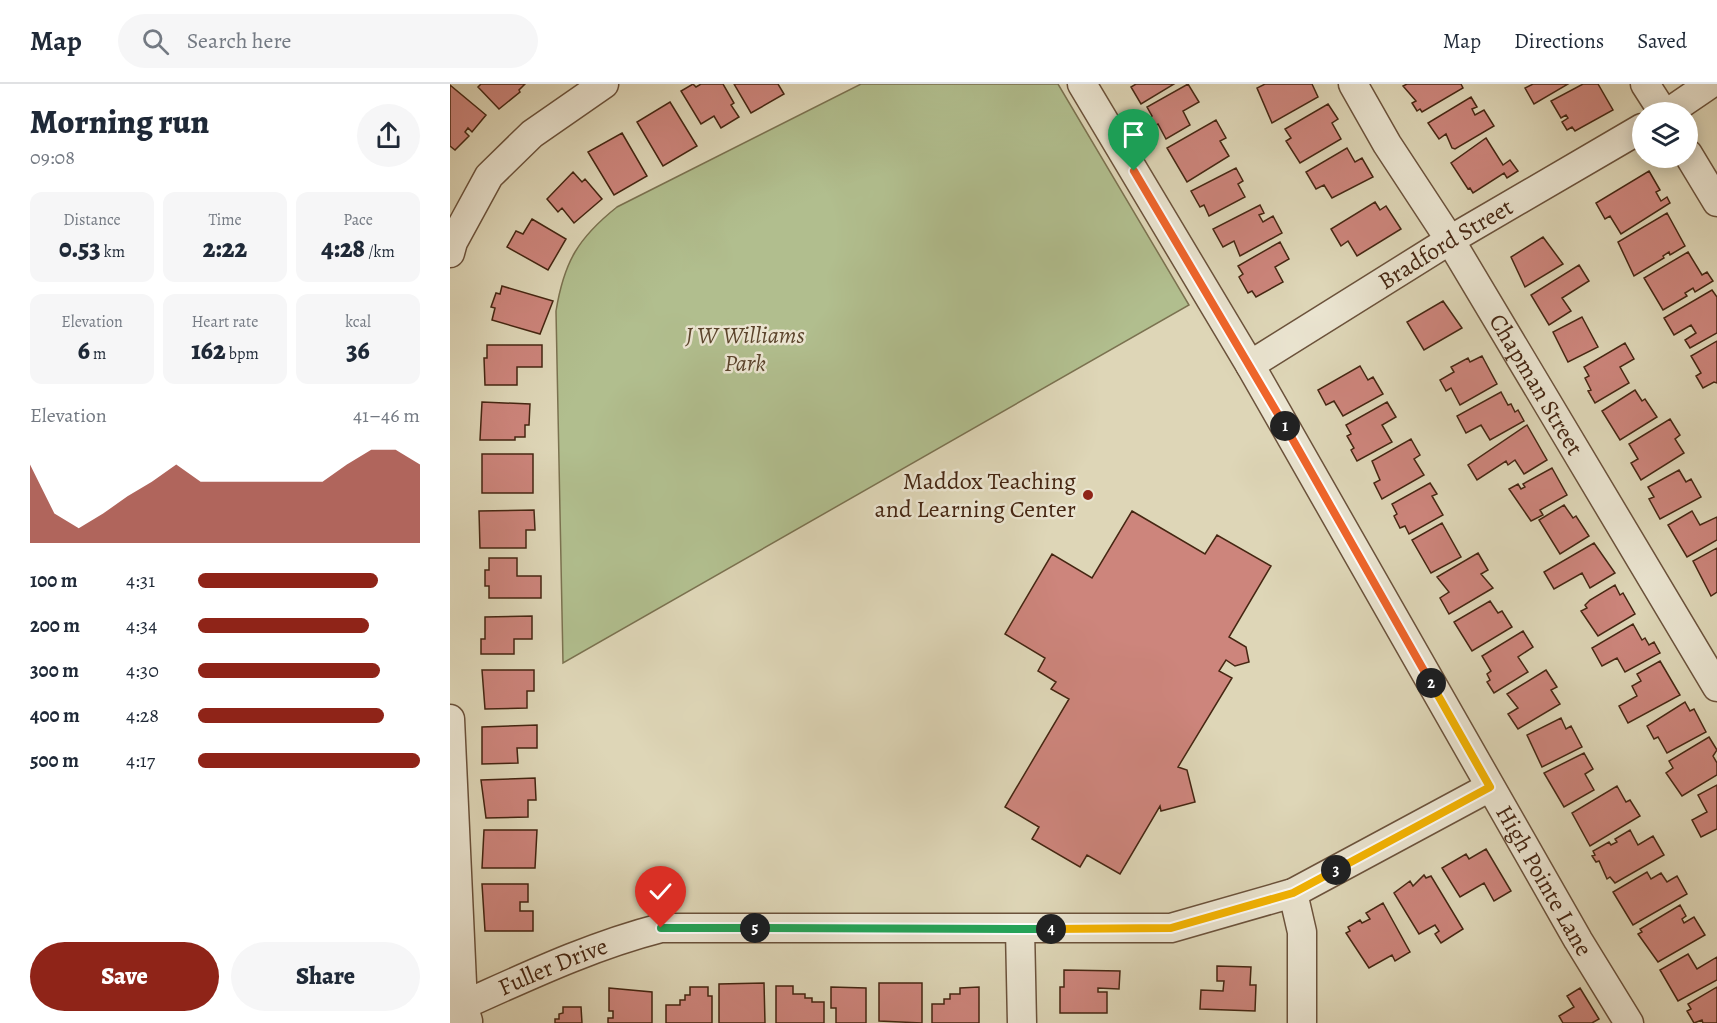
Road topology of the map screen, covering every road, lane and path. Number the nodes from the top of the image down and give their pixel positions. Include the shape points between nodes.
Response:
1 (604, 84) edge
2 (1082, 84) edge
3 (1353, 84) edge
4 (1645, 84) edge
5 (1710, 84) edge
6 (1657, 102) edge
7 (1684, 102) edge
8 (1632, 134) edge
9 (1696, 168) edge
10 (1717, 202) edge
11 (1450, 240) junction
12 (450, 253) edge
13 (1250, 365) junction
14 (1717, 687) edge
15 (450, 719) edge
16 (1490, 787) junction
17 (1293, 893) junction
18 (1020, 929) junction
19 (461, 1013) edge
20 (1022, 1023) edge
21 (1302, 1023) edge
22 (1629, 1023) edge

1 - 12 street via 532,134 489,176
2 - 13 street, High Pointe Lane
3 - 11 street, Chapman Street
4 - 6 street
5 - 7 street
8 - 11 street, Bradford Street
9 - 10 street
11 - 13 street, Bradford Street
11 - 14 street, Chapman Street
13 - 16 street, High Pointe Lane
15 - 19 street
16 - 17 street, Fuller Drive
16 - 22 street, High Pointe Lane
17 - 18 street, Fuller Drive via 1171,928
17 - 21 street via 1302,932
18 - 19 street, Fuller Drive via 661,928 576,955
18 - 20 street

